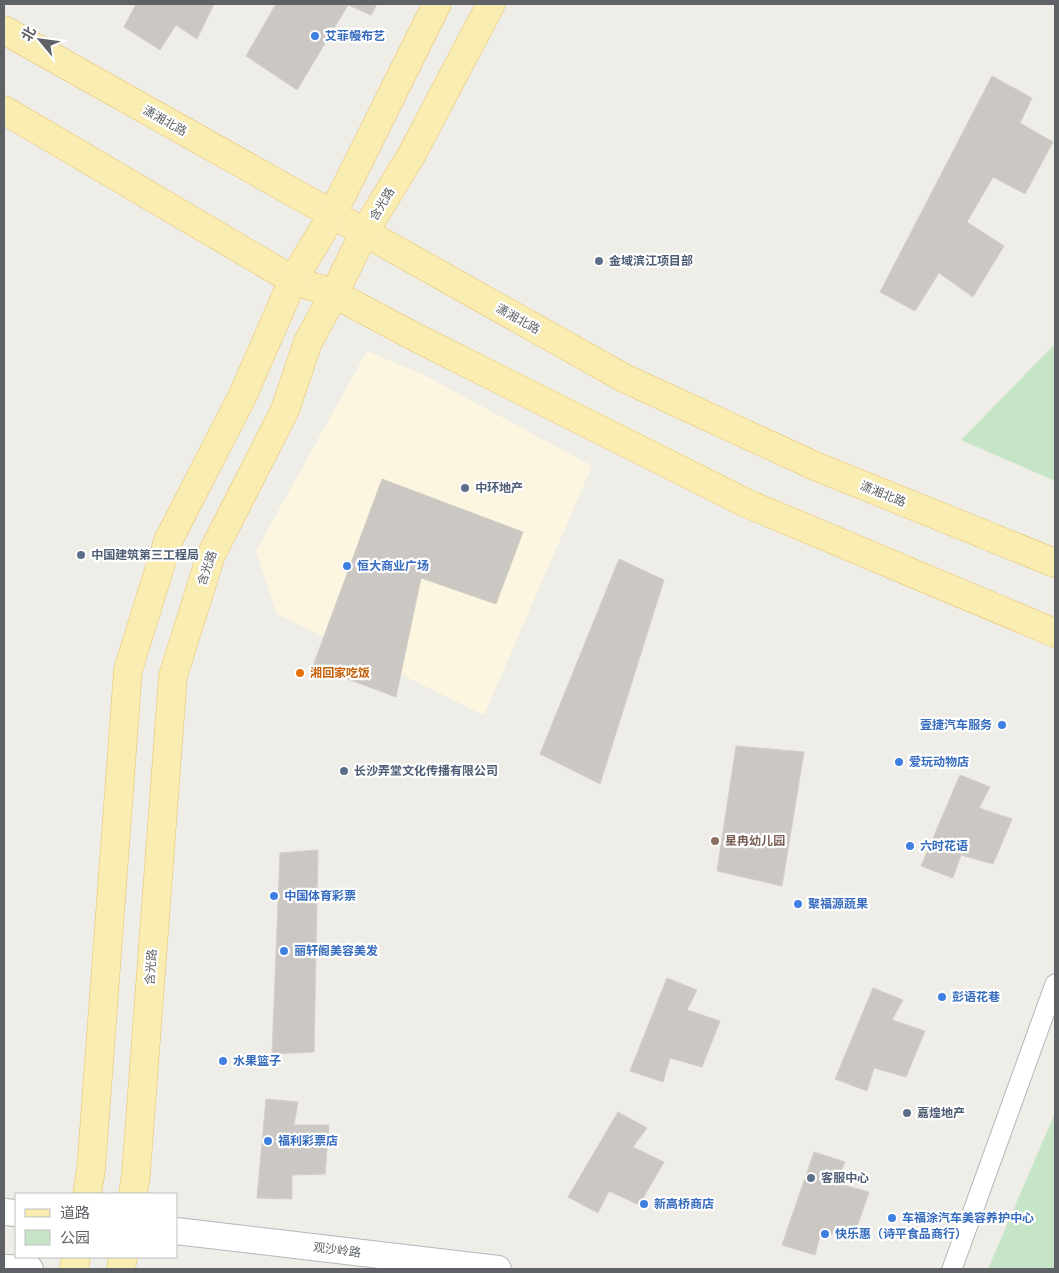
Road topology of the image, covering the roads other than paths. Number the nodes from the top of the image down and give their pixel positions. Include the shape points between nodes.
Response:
1 (437, 4) edge
2 (491, 4) edge
3 (4, 30) edge
4 (4, 110) edge
5 (332, 215) junction
6 (364, 233) junction
7 (293, 280) junction
8 (334, 294) junction
9 (1055, 563) edge
10 (1055, 633) edge
11 (1055, 984) edge
12 (87, 1193) edge
13 (133, 1193) edge
14 (178, 1231) edge
15 (4, 1268) edge
16 (30, 1269) edge
17 (498, 1269) edge
18 (952, 1269) edge

1 - 5 main road
2 - 6 main road, 含光路 via 412,154
3 - 5 main road, 潇湘北路
4 - 7 main road
5 - 6 main road, 潇湘北路
5 - 7 main road
6 - 8 main road, 含光路
6 - 9 main road, 潇湘北路 via 624,378 814,466
7 - 8 main road
7 - 12 main road via 243,395 168,541 128,670
8 - 10 main road via 746,503
8 - 13 main road, 含光路 via 308,342 285,410 211,555 173,676
11 - 18 street
14 - 17 main road, 观沙岭路
15 - 16 main road

